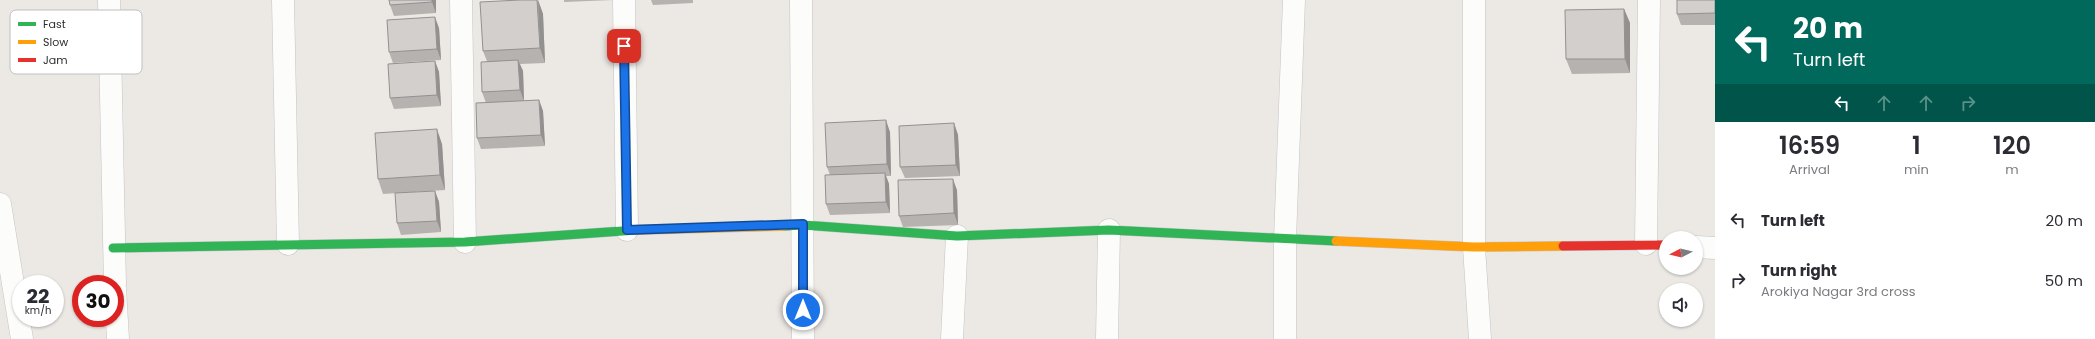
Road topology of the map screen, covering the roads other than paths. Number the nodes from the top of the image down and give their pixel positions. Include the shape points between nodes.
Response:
1 (109, 0) edge
2 (283, 0) edge
3 (461, 0) edge
4 (624, 0) edge
5 (802, 0) edge
6 (1294, 0) edge
7 (1474, 0) edge
8 (1649, 0) edge
9 (109, 10) edge
10 (110, 74) edge
11 (0, 204) edge
12 (803, 224) junction
13 (627, 230) junction
14 (1109, 230) junction
15 (957, 236) junction
16 (1285, 239) junction
17 (465, 242) junction
18 (288, 244) junction
19 (1656, 245) edge
20 (1474, 247) junction
21 (1703, 247) edge
22 (113, 248) junction
23 (1715, 248) edge
24 (114, 275) edge
25 (117, 327) edge
26 (22, 339) edge
27 (118, 339) edge
28 (803, 339) edge
29 (952, 339) edge
30 (1107, 339) edge
31 (1286, 339) edge
32 (1480, 339) edge

1 - 9 street
2 - 18 street
3 - 17 street
4 - 13 street
5 - 12 street
6 - 16 street
7 - 20 street
8 - 19 street
10 - 22 street
11 - 26 street
12 - 13 street
12 - 15 street
12 - 28 street
13 - 17 street
14 - 15 street
14 - 16 street
14 - 30 street
15 - 29 street
16 - 20 street
16 - 31 street
17 - 18 street
18 - 22 street
19 - 20 street
20 - 32 street
21 - 23 street
22 - 24 street
25 - 27 street

